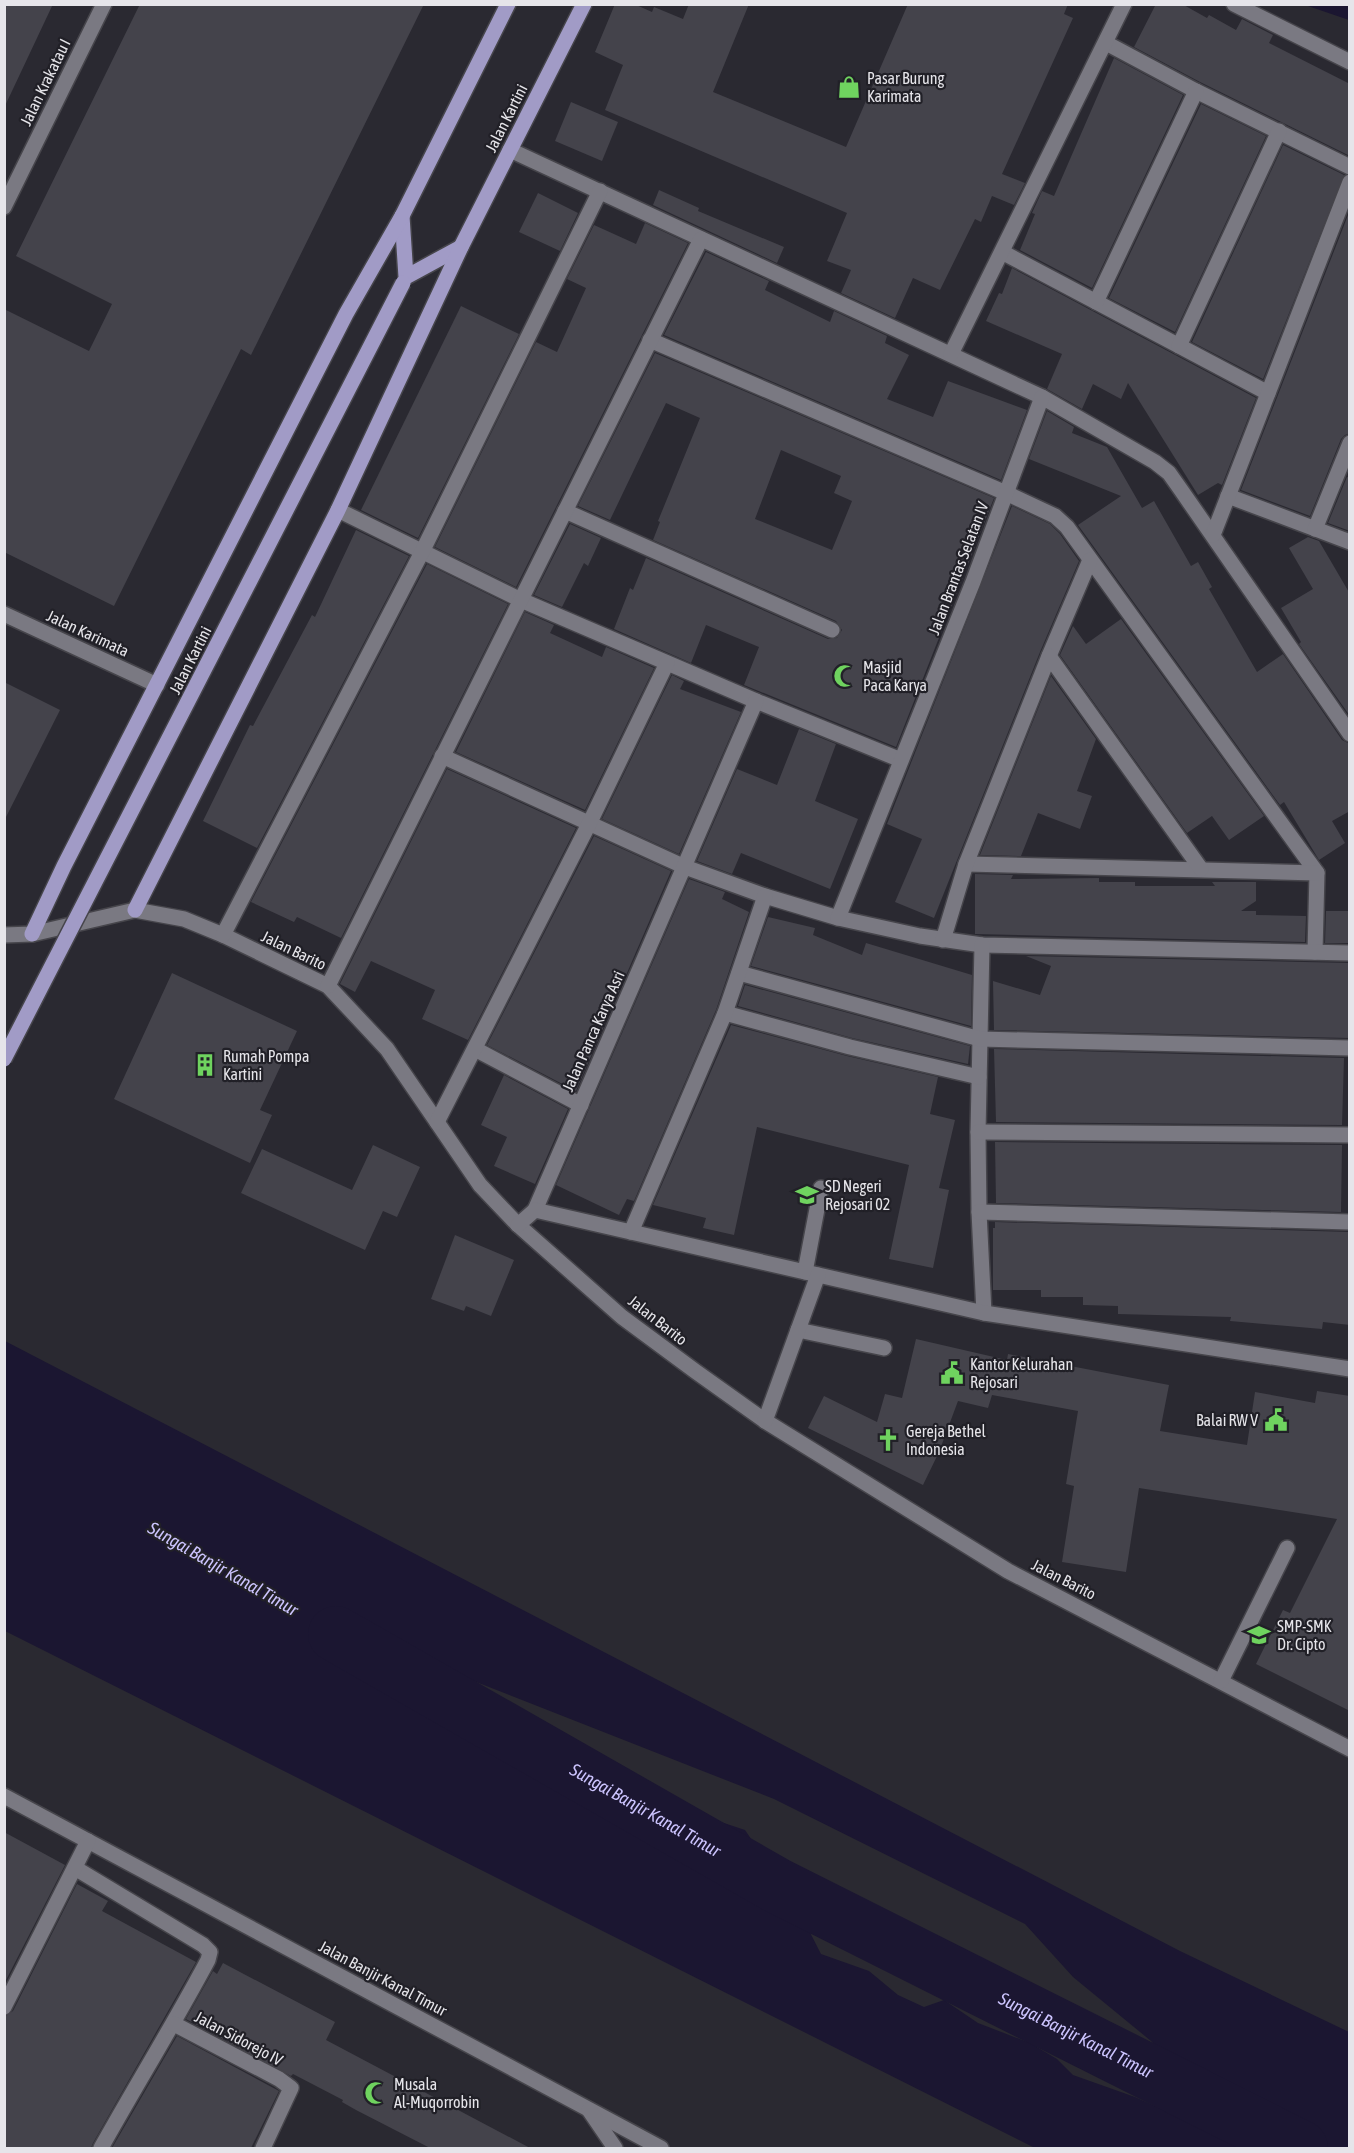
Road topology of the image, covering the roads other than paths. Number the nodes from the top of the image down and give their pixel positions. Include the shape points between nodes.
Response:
1 (104, 4) edge
2 (508, 4) edge
3 (584, 4) edge
4 (1124, 4) edge
5 (1234, 4) edge
6 (1106, 43) junction
7 (1350, 62) edge
8 (1196, 90) junction
9 (1279, 131) junction
10 (510, 150) junction
11 (1350, 167) edge
12 (1350, 182) edge
13 (600, 192) junction
14 (4, 207) edge
15 (402, 216) junction
16 (701, 238) junction
17 (461, 247) junction
18 (1002, 252) junction
19 (404, 280) junction
20 (1096, 302) junction
21 (651, 340) junction
22 (1179, 346) junction
23 (951, 354) junction
24 (1268, 393) junction
25 (1042, 397) junction
26 (1349, 448) edge
27 (1006, 493) junction
28 (1228, 496) junction
29 (338, 510) junction
30 (565, 511) junction
31 (1315, 529) junction
32 (1213, 535) junction
33 (1350, 542) edge
34 (422, 552) junction
35 (1090, 561) junction
36 (521, 600) junction
37 (4, 614) edge
38 (832, 630) dead end
39 (1049, 656) junction
40 (667, 663) junction
41 (157, 685) junction
42 (756, 701) junction
43 (1350, 734) edge
44 (442, 756) junction
45 (901, 760) junction
46 (590, 822) junction
47 (966, 864) junction
48 (685, 867) junction
49 (1201, 869) junction
50 (1317, 873) junction
51 (765, 896) junction
52 (135, 910) junction
53 (838, 918) junction
54 (4, 934) edge
55 (32, 934) junction
56 (223, 935) junction
57 (943, 940) junction
58 (982, 945) junction
59 (1315, 952) junction
60 (1350, 953) edge
61 (739, 973) junction
62 (328, 986) junction
63 (725, 1013) junction
64 (980, 1039) junction
65 (1350, 1048) edge
66 (475, 1049) junction
67 (4, 1059) edge
68 (979, 1077) junction
69 (581, 1105) junction
70 (437, 1122) junction
71 (978, 1132) junction
72 (1350, 1135) edge
73 (821, 1188) dead end
74 (535, 1210) junction
75 (979, 1212) junction
76 (1350, 1222) edge
77 (518, 1224) junction
78 (631, 1232) junction
79 (811, 1274) junction
80 (984, 1313) junction
81 (798, 1330) junction
82 (884, 1348) dead end
83 (1350, 1369) edge
84 (765, 1421) junction
85 (1287, 1548) dead end
86 (1221, 1681) junction
87 (1350, 1749) edge
88 (4, 1796) edge
89 (88, 1841) junction
90 (75, 1868) junction
91 (4, 2007) edge
92 (174, 2024) junction
93 (588, 2108) junction
94 (101, 2148) edge
95 (263, 2148) edge
96 (615, 2148) edge
97 (661, 2148) edge

1 - 14 street, Jalan Krakatau I
2 - 15 main road, Jalan Kartini
3 - 10 main road, Jalan Kartini
4 - 6 street
5 - 7 street
6 - 8 street
6 - 18 street
8 - 9 street
8 - 20 street
9 - 11 street
9 - 22 street
10 - 13 street
10 - 17 main road, Jalan Kartini
12 - 24 street
13 - 16 street
13 - 34 street
15 - 19 main road
15 - 41 main road, Jalan Kartini via 346,314
16 - 21 street
16 - 23 street
17 - 19 main road
17 - 29 main road, Jalan Kartini
18 - 20 street
18 - 23 street
19 - 67 main road, Jalan Kartini, bridge
20 - 22 street
21 - 27 street
21 - 30 street
22 - 24 street
23 - 25 street
24 - 28 street
25 - 27 street, Jalan Brantas Selatan IV
25 - 32 street via 1169,473
26 - 31 street
27 - 35 street via 1055,516 1076,538
27 - 45 street, Jalan Brantas Selatan IV
28 - 31 street
28 - 32 street
29 - 34 street
29 - 52 main road, Jalan Kartini
30 - 36 street
30 - 38 street
31 - 33 street
32 - 43 street
34 - 36 street
34 - 56 street
35 - 39 street
35 - 50 street
36 - 40 street
36 - 44 street
37 - 41 street, Jalan Karimata
39 - 47 street
39 - 49 street
40 - 42 street
40 - 46 street
41 - 55 main road, Jalan Kartini
42 - 45 street
42 - 48 street, Jalan Panca Karya Asri
44 - 46 street
44 - 62 street
45 - 53 street, Jalan Brantas Selatan IV
46 - 48 street
46 - 66 street
47 - 49 street
47 - 57 street
48 - 51 street
48 - 69 street, Jalan Panca Karya Asri
49 - 50 street
50 - 59 street
51 - 53 street
51 - 61 street
52 - 55 street, Jalan Barito
52 - 56 street, Jalan Barito via 184,920
53 - 57 street
54 - 55 street, Jalan Barito
56 - 62 street, Jalan Barito
57 - 58 street
58 - 59 street
58 - 64 street
59 - 60 street
61 - 63 street
61 - 64 street
62 - 70 street, Jalan Barito via 387,1049
63 - 68 street
63 - 78 street
64 - 65 street
64 - 68 street
66 - 69 street
66 - 70 street
68 - 71 street
69 - 74 street, Jalan Panca Karya Asri
70 - 77 street, Jalan Barito via 480,1185
71 - 72 street
71 - 75 street
73 - 79 street
74 - 77 street
74 - 78 street
75 - 76 street
75 - 80 street
77 - 84 street, Jalan Barito via 622,1317
78 - 79 street
79 - 80 street
79 - 81 street
80 - 83 street
81 - 82 street
81 - 84 street
84 - 86 street, Jalan Barito via 1008,1571
85 - 86 street
86 - 87 street, Jalan Barito
88 - 89 street, Jalan Banjir Kanal Timur
89 - 90 street
89 - 93 street, Jalan Banjir Kanal Timur
90 - 91 street
90 - 92 street, Jalan Sidorejo IV via 210,1952
92 - 94 street, Jalan Sidorejo IV
92 - 95 street, Jalan Sidorejo IV via 291,2088
93 - 96 street
93 - 97 street, Jalan Banjir Kanal Timur

